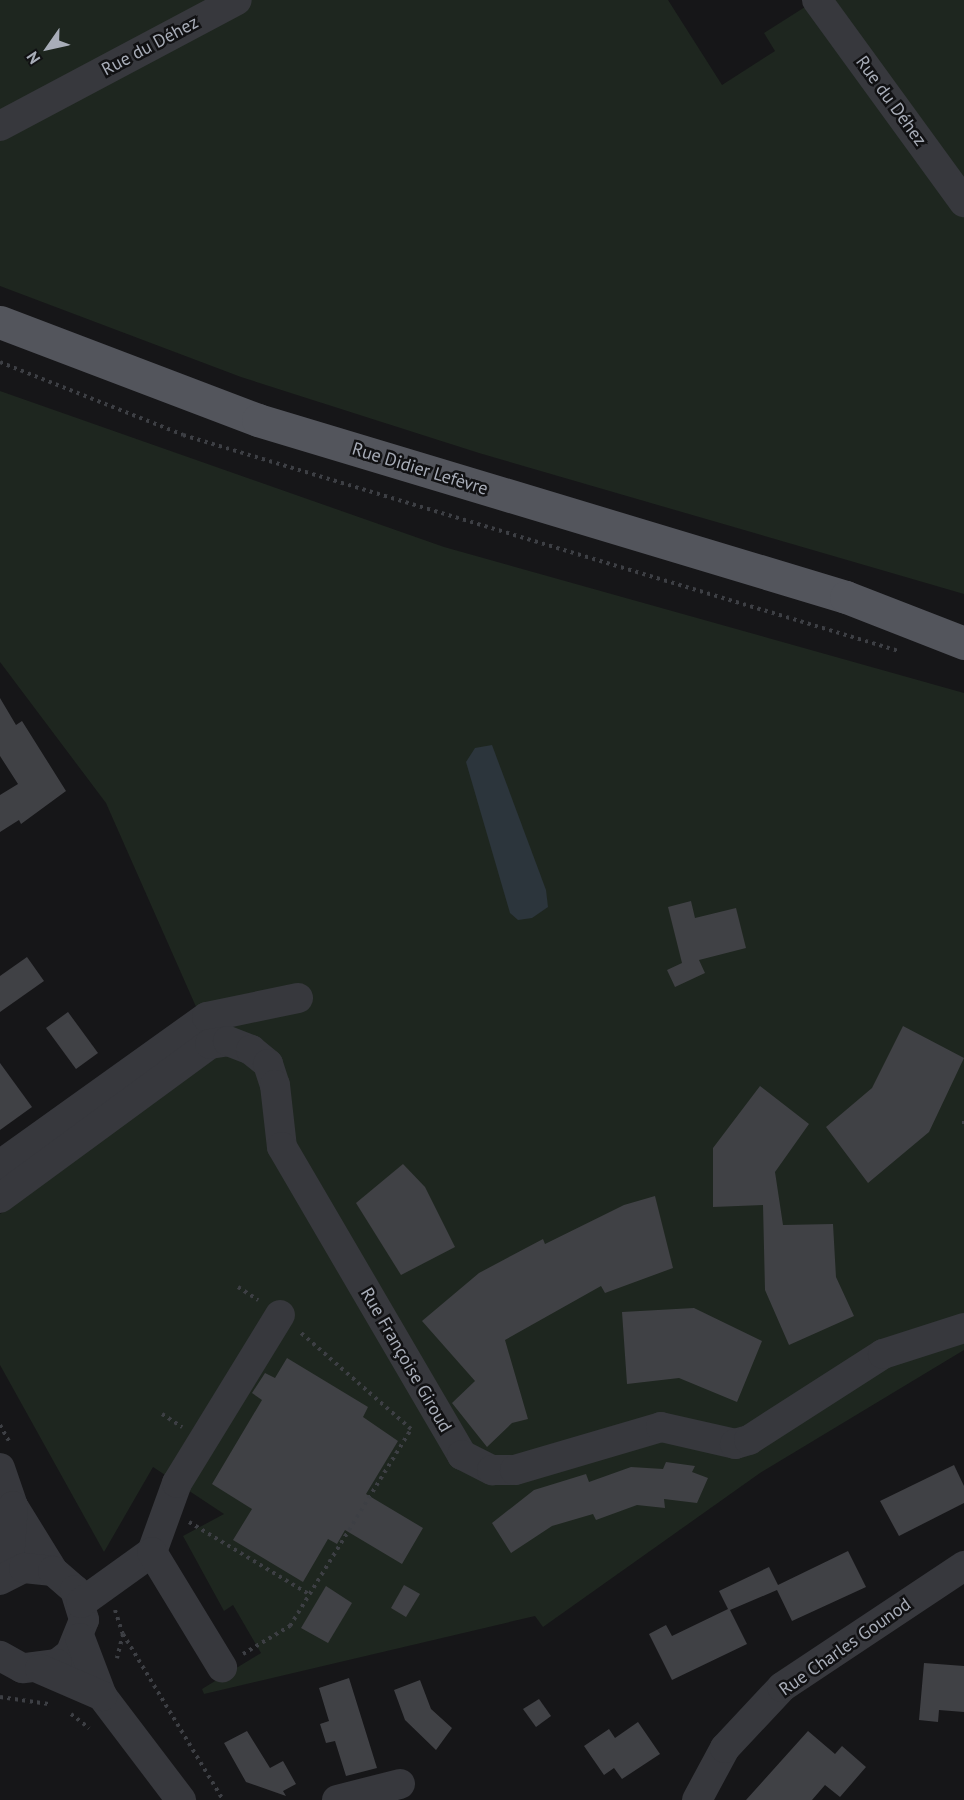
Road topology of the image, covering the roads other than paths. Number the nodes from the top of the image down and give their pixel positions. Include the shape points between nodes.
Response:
1 (237, 0) edge
2 (817, 0) edge
3 (0, 126) edge
4 (964, 202) edge
5 (0, 322) edge
6 (846, 597) junction
7 (964, 620) edge
8 (964, 643) edge
9 (298, 998) dead end
10 (0, 1165) edge
11 (0, 1198) edge
12 (280, 1315) road end
13 (964, 1328) edge
14 (0, 1468) edge
15 (13, 1506) junction
16 (152, 1552) junction
17 (964, 1566) edge
18 (53, 1571) junction
19 (4, 1576) edge
20 (81, 1603) junction
21 (80, 1638) junction
22 (0, 1656) edge
23 (222, 1667) road end
24 (40, 1669) junction
25 (102, 1696) junction
26 (400, 1784) dead end
27 (181, 1800) edge
28 (337, 1800) edge
29 (697, 1800) edge

1 - 3 street, Rue du Déhez
2 - 4 street, Rue du Déhez
5 - 6 main road, Rue Didier Lefèvre via 258,420
6 - 7 main road, Rue Didier Lefèvre
6 - 8 main road, Rue Didier Lefèvre
9 - 10 street via 207,1017
11 - 13 street, Rue Françoise Giroud via 210,1044 228,1041 251,1050 268,1064 275,1085 282,1147 462,1455 492,1470 515,1470 661,1427 686,1428 717,1442 750,1440 883,1354
12 - 16 street via 177,1483
14 - 15 street
15 - 18 street
15 - 19 street
16 - 20 street
16 - 23 street
17 - 29 street, Rue Charles Gounod via 782,1687 725,1748
18 - 19 street via 24,1568
18 - 20 street
20 - 21 street
21 - 24 street via 64,1658
21 - 25 street
22 - 24 street via 22,1668
24 - 25 street
25 - 27 street
26 - 28 street

